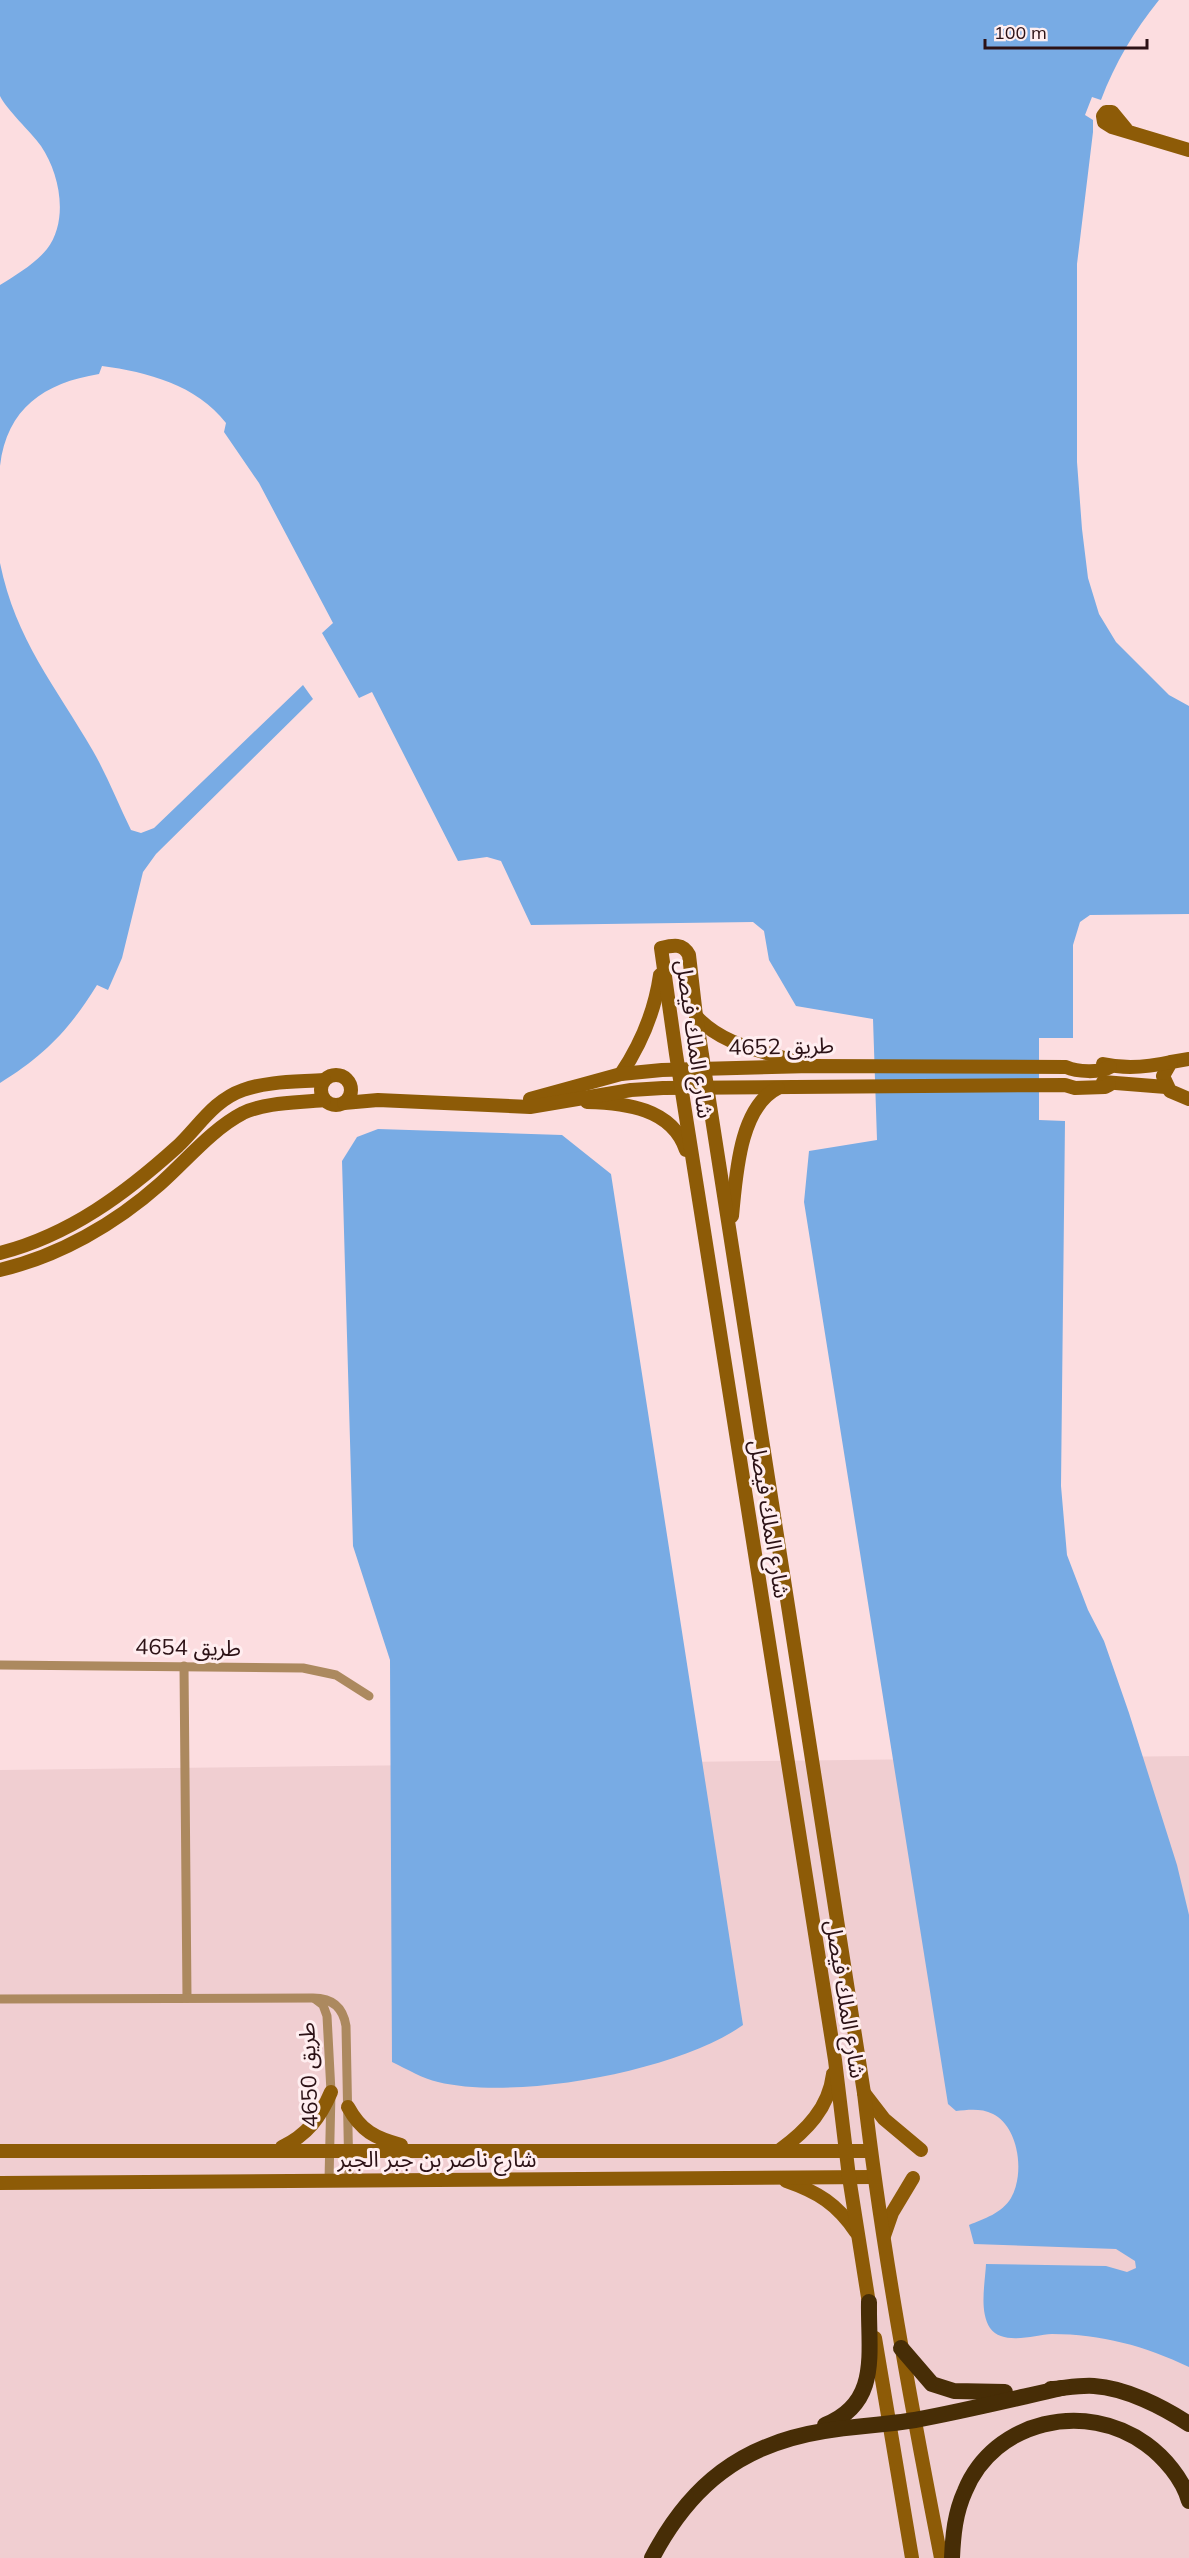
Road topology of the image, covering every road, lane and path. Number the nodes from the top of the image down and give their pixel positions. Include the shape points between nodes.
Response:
1 (1126, 129) dead end
2 (1189, 150) edge
3 (663, 961) junction
4 (696, 1016) junction
5 (1189, 1059) edge
6 (1171, 1062) junction
7 (811, 1066) junction
8 (678, 1070) junction
9 (704, 1070) junction
10 (621, 1074) junction
11 (324, 1080) junction
12 (780, 1087) junction
13 (1166, 1087) junction
14 (351, 1088) junction
15 (681, 1089) junction
16 (707, 1089) junction
17 (1189, 1099) edge
18 (324, 1100) junction
19 (378, 1100) junction
20 (566, 1102) junction
21 (344, 1103) junction
22 (502, 1105) junction
23 (693, 1172) junction
24 (730, 1235) junction
25 (0, 1253) edge
26 (0, 1270) edge
27 (0, 1665) edge
28 (184, 1666) junction
29 (369, 1696) dead end
30 (187, 1998) junction
31 (313, 1998) junction
32 (0, 1999) edge
33 (835, 2060) junction
34 (331, 2092) junction
35 (864, 2093) junction
36 (348, 2107) junction
37 (330, 2149) junction
38 (278, 2150) junction
39 (348, 2150) junction
40 (417, 2150) junction
41 (0, 2151) edge
42 (780, 2151) junction
43 (846, 2151) junction
44 (870, 2151) junction
45 (921, 2151) dead end
46 (773, 2177) junction
47 (849, 2177) junction
48 (873, 2177) junction
49 (913, 2178) dead end
50 (329, 2180) junction
51 (349, 2180) junction
52 (0, 2183) edge
53 (858, 2234) junction
54 (883, 2238) junction
55 (869, 2302) junction
56 (901, 2348) junction
57 (1062, 2388) junction
58 (914, 2420) junction
59 (888, 2423) junction
60 (1189, 2424) edge
61 (788, 2439) junction
62 (1189, 2501) edge
63 (652, 2558) edge
64 (912, 2558) edge
65 (941, 2558) edge
66 (952, 2558) edge

1 - 2 street
3 - 4 street, شارع الملك فيصل via 661,948 676,945 687,950
3 - 8 street, شارع الملك فيصل
3 - 10 street via 649,1019
4 - 7 street via 727,1040
4 - 9 street, شارع الملك فيصل
5 - 6 street, طريق 4652
6 - 7 street, طريق 4652 via 1106,1070
6 - 13 street via 1165,1071
7 - 9 street, طريق 4652
8 - 9 street, طريق 4652
8 - 10 street, طريق 4652
8 - 15 street, شارع الملك فيصل
9 - 16 street, شارع الملك فيصل
10 - 22 street, طريق 4652
11 - 14 street via 340,1076 348,1080
11 - 18 street
11 - 25 street via 244,1089 223,1100 122,1194 57,1232
12 - 13 street, طريق 4652
12 - 16 street, طريق 4652
12 - 24 street via 759,1103 744,1138
13 - 17 street
14 - 19 street
14 - 21 street
15 - 16 street, طريق 4652
15 - 20 street, طريق 4652 via 631,1090
15 - 23 street, شارع الملك فيصل
16 - 24 street, شارع الملك فيصل
18 - 21 street via 332,1105
18 - 26 street via 267,1106 244,1113 222,1127 158,1186 109,1221 66,1247
19 - 21 street
19 - 22 street, طريق 4652
20 - 22 street, طريق 4652 via 530,1107
20 - 23 street via 628,1105 651,1112 672,1126 682,1139
23 - 33 street, شارع الملك فيصل
24 - 35 street, شارع الملك فيصل
27 - 28 street, طريق 4654
28 - 29 street, طريق 4654 via 314,1669 347,1681
28 - 30 street
30 - 31 street
30 - 32 street
31 - 34 street, طريق 4650 via 323,2005 327,2016
31 - 36 street, طريق 4650 via 329,2000 344,2018
33 - 42 street via 825,2103 813,2121
33 - 43 street, شارع الملك فيصل
34 - 37 street, طريق 4650
34 - 38 street via 311,2128
35 - 44 street, شارع الملك فيصل
35 - 45 street via 884,2119
36 - 39 street, طريق 4650
36 - 40 street via 370,2135
37 - 38 street, شارع ناصر بن جبر الجبر
37 - 39 street, شارع ناصر بن جبر الجبر
37 - 50 street, طريق 4650
38 - 41 street, شارع ناصر بن جبر الجبر
39 - 40 street, شارع ناصر بن جبر الجبر
39 - 51 street, طريق 4650
40 - 42 street, شارع ناصر بن جبر الجبر
42 - 43 street, شارع ناصر بن جبر الجبر
43 - 44 street, شارع ناصر بن جبر الجبر
43 - 47 street, شارع الملك فيصل
44 - 48 street, شارع الملك فيصل
46 - 47 street, شارع ناصر بن جبر الجبر
46 - 51 street, شارع ناصر بن جبر الجبر
46 - 53 street via 813,2190 832,2202
47 - 48 street, شارع ناصر بن جبر الجبر
47 - 53 street, شارع الملك فيصل
48 - 54 street, شارع الملك فيصل
49 - 54 street via 895,2207
50 - 51 street, شارع ناصر بن جبر الجبر
50 - 52 street, شارع ناصر بن جبر الجبر
53 - 55 street, شارع الملك فيصل
54 - 56 street, شارع الملك فيصل
55 - 59 street, شارع الملك فيصل
55 - 61 highway via 868,2380 861,2398 843,2418
56 - 57 highway via 932,2384 954,2391
56 - 58 street, شارع الملك فيصل
57 - 58 highway
57 - 60 highway via 1094,2386 1122,2392 1173,2413
58 - 59 highway
58 - 65 street, شارع الملك فيصل
59 - 61 highway via 825,2430
59 - 64 street, شارع الملك فيصل
61 - 63 highway via 748,2454 710,2480 679,2515
62 - 66 highway via 1174,2472 1155,2450 1132,2434 1080,2419 1052,2421 1010,2439 981,2464 965,2489 956,2517

